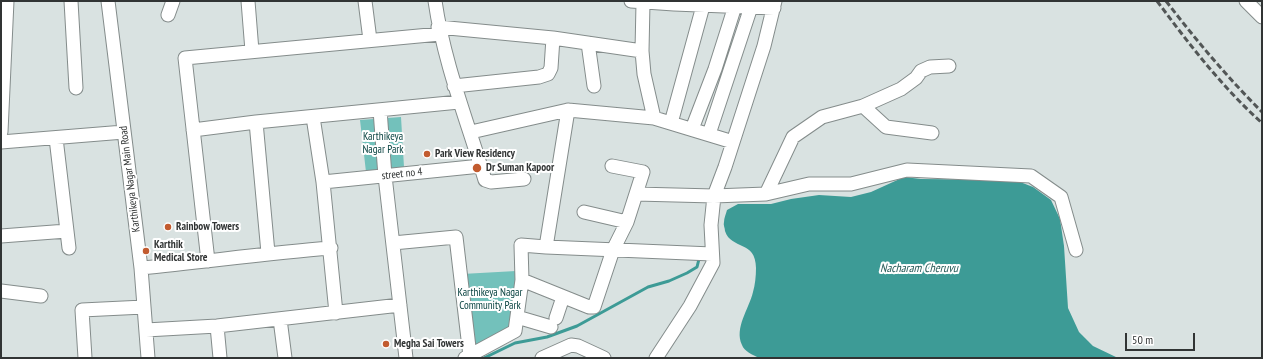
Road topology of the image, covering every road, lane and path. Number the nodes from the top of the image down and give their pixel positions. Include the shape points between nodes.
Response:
1 (7, 1) edge
2 (71, 1) edge
3 (108, 1) edge
4 (173, 1) edge
5 (248, 1) edge
6 (365, 1) edge
7 (435, 1) edge
8 (637, 2) edge
9 (1247, 2) edge
10 (674, 3) edge
11 (774, 5) edge
12 (703, 6) junction
13 (735, 6) junction
14 (751, 7) junction
15 (168, 15) dead end
16 (1262, 17) edge
17 (439, 30) junction
18 (553, 38) junction
19 (370, 40) junction
20 (588, 43) junction
21 (252, 51) junction
22 (642, 51) junction
23 (949, 66) dead end
24 (454, 86) junction
25 (594, 86) dead end
26 (76, 88) dead end
27 (459, 102) junction
28 (863, 106) junction
29 (380, 110) junction
30 (568, 110) junction
31 (313, 116) junction
32 (654, 118) junction
33 (256, 122) junction
34 (671, 123) junction
35 (692, 129) junction
36 (194, 130) junction
37 (1, 132) edge
38 (124, 132) junction
39 (471, 132) junction
40 (932, 133) dead end
41 (709, 134) junction
42 (56, 138) junction
43 (1, 142) edge
44 (733, 142) junction
45 (481, 166) junction
46 (612, 166) dead end
47 (385, 176) junction
48 (524, 179) dead end
49 (323, 182) junction
50 (636, 194) junction
51 (766, 194) junction
52 (714, 196) junction
53 (584, 212) dead end
54 (627, 222) junction
55 (68, 231) junction
56 (1, 236) edge
57 (393, 243) junction
58 (546, 247) junction
59 (69, 248) dead end
60 (331, 248) junction
61 (613, 250) junction
62 (1076, 250) dead end
63 (268, 253) junction
64 (712, 254) junction
65 (208, 261) junction
66 (141, 268) junction
67 (522, 280) junction
68 (1, 291) edge
69 (41, 296) dead end
70 (563, 297) junction
71 (400, 305) junction
72 (144, 307) junction
73 (336, 313) junction
74 (517, 317) junction
75 (280, 319) junction
76 (217, 326) junction
77 (146, 330) junction
78 (467, 357) edge
79 (85, 358) edge
80 (148, 358) edge
81 (220, 358) edge
82 (285, 358) edge
83 (406, 358) edge
84 (542, 358) edge
85 (604, 358) edge
86 (656, 358) edge

1 - 37 street
2 - 26 street
3 - 38 street, Karthikeya Nagar Main Road
4 - 15 street
5 - 21 street
6 - 19 street
7 - 17 street
8 - 10 street
8 - 22 street
9 - 16 street
10 - 12 street
11 - 14 street
11 - 44 street via 764,46
12 - 13 street
12 - 34 street
13 - 14 street
13 - 35 street
14 - 41 street
17 - 18 street
17 - 19 street
17 - 24 street
18 - 20 street
18 - 24 street via 551,68 548,74
19 - 21 street
20 - 22 street
20 - 25 street
21 - 36 street via 185,58
22 - 32 street via 644,74
23 - 28 street via 930,67 921,71 901,89
24 - 27 street
27 - 29 street
27 - 39 street
28 - 40 street via 886,127
28 - 51 street via 822,117 794,136
29 - 31 street
29 - 47 street
30 - 32 street
30 - 39 street
30 - 58 street
31 - 33 street
31 - 49 street
32 - 34 street
33 - 36 street
33 - 63 street
34 - 35 street
35 - 41 street
36 - 65 street
38 - 42 street
38 - 66 street, Karthikeya Nagar Main Road
39 - 45 street
41 - 44 street
42 - 43 street
42 - 55 street
44 - 52 street
45 - 47 street, street no 4
45 - 48 street via 485,180 491,182
46 - 50 street via 644,172
47 - 49 street, street no 4
47 - 57 street
49 - 60 street
50 - 52 street
50 - 54 street
51 - 52 street
51 - 62 street via 809,184 851,184 907,170 1031,176 1061,197
52 - 64 street
53 - 54 street
54 - 61 street
55 - 56 street
55 - 59 street
57 - 71 street
57 - 78 street via 456,237
58 - 61 street
58 - 67 street via 521,245
60 - 63 street
60 - 73 street
61 - 64 street
61 - 70 street via 594,307
63 - 65 street
64 - 86 street via 713,263 690,306
65 - 66 street
66 - 72 street, Karthikeya Nagar Main Road
67 - 70 street
67 - 74 street
68 - 69 street
70 - 74 street via 553,322
71 - 73 street
71 - 83 street
72 - 77 street, Karthikeya Nagar Main Road
72 - 79 street via 82,310
73 - 75 street
74 - 78 street via 515,331
75 - 76 street
75 - 82 street
76 - 77 street
76 - 81 street
77 - 80 street, Karthikeya Nagar Main Road
84 - 85 street via 571,345

